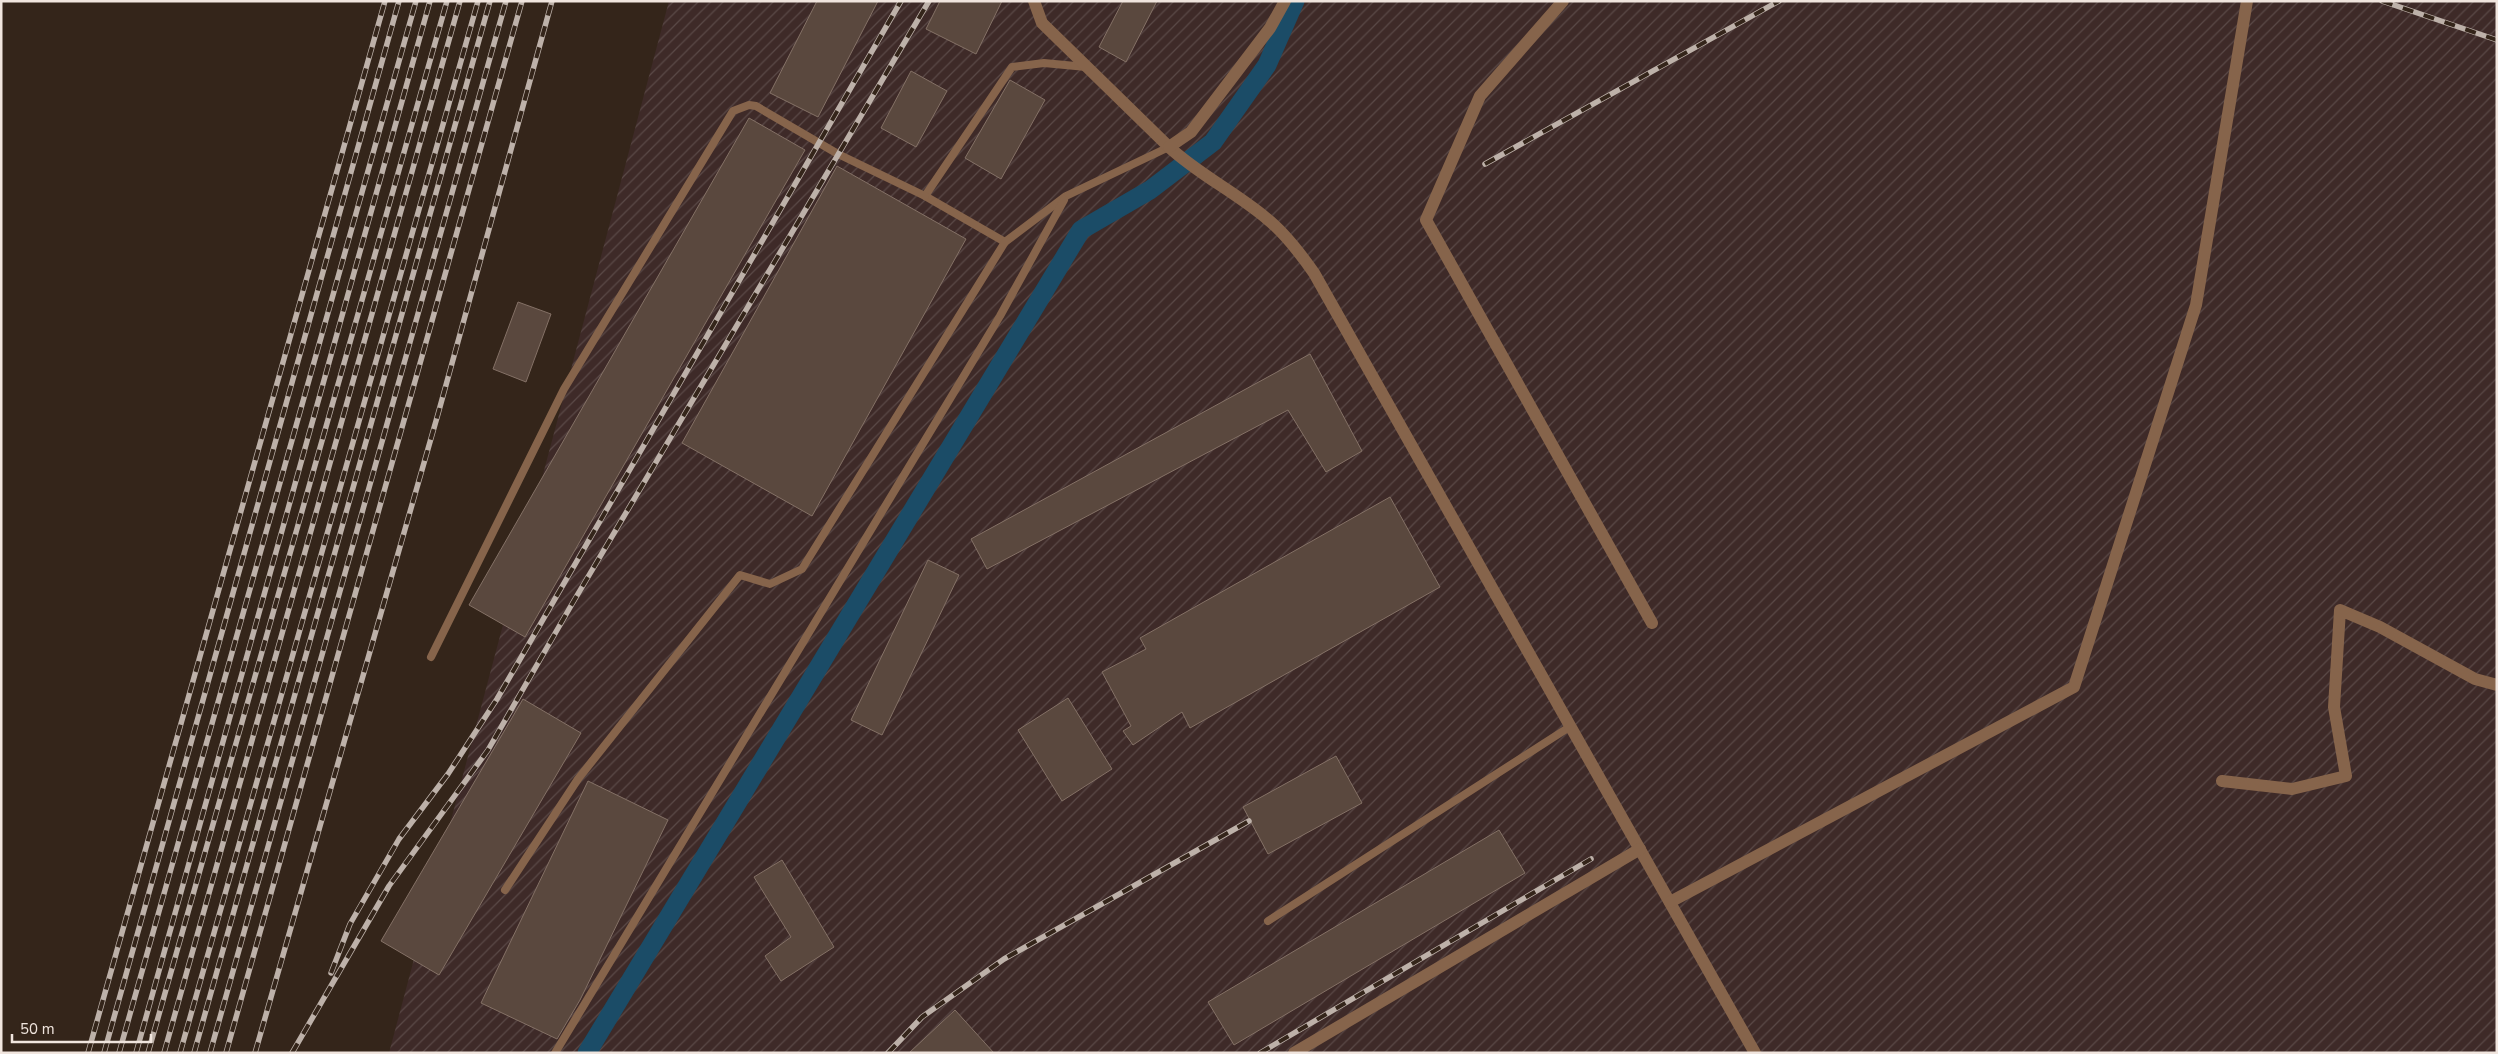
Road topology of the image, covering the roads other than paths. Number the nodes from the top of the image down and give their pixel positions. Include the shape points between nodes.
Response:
1 (1034, 1) edge
2 (1285, 1) edge
3 (1563, 1) edge
4 (2247, 1) edge
5 (1088, 67) junction
6 (1169, 147) junction
7 (925, 196) junction
8 (1066, 196) junction
9 (1005, 242) junction
10 (1652, 623) dead end
11 (431, 657) dead end
12 (2497, 685) edge
13 (1571, 726) junction
14 (2222, 781) dead end
15 (1640, 849) junction
16 (506, 890) dead end
17 (1670, 902) junction
18 (1268, 921) dead end
19 (555, 1053) edge
20 (1294, 1053) edge
21 (1755, 1053) edge

1 - 5 street via 1042,23
2 - 6 street via 1270,28 1191,132
3 - 10 street via 1480,96 1426,220
4 - 17 street via 2196,305 2074,687
5 - 6 street
5 - 7 lane via 1044,63 1012,67
6 - 8 lane
6 - 13 street via 1186,163 1267,219 1314,273
7 - 9 lane
7 - 11 lane via 838,154 756,106 733,111 564,388
8 - 9 lane
8 - 19 lane via 995,325
9 - 16 lane via 802,569 770,584 740,575 578,779
12 - 14 street via 2475,679 2340,610 2334,707 2346,776 2292,789
13 - 15 street
13 - 18 lane
15 - 17 street
15 - 20 street
17 - 21 street

